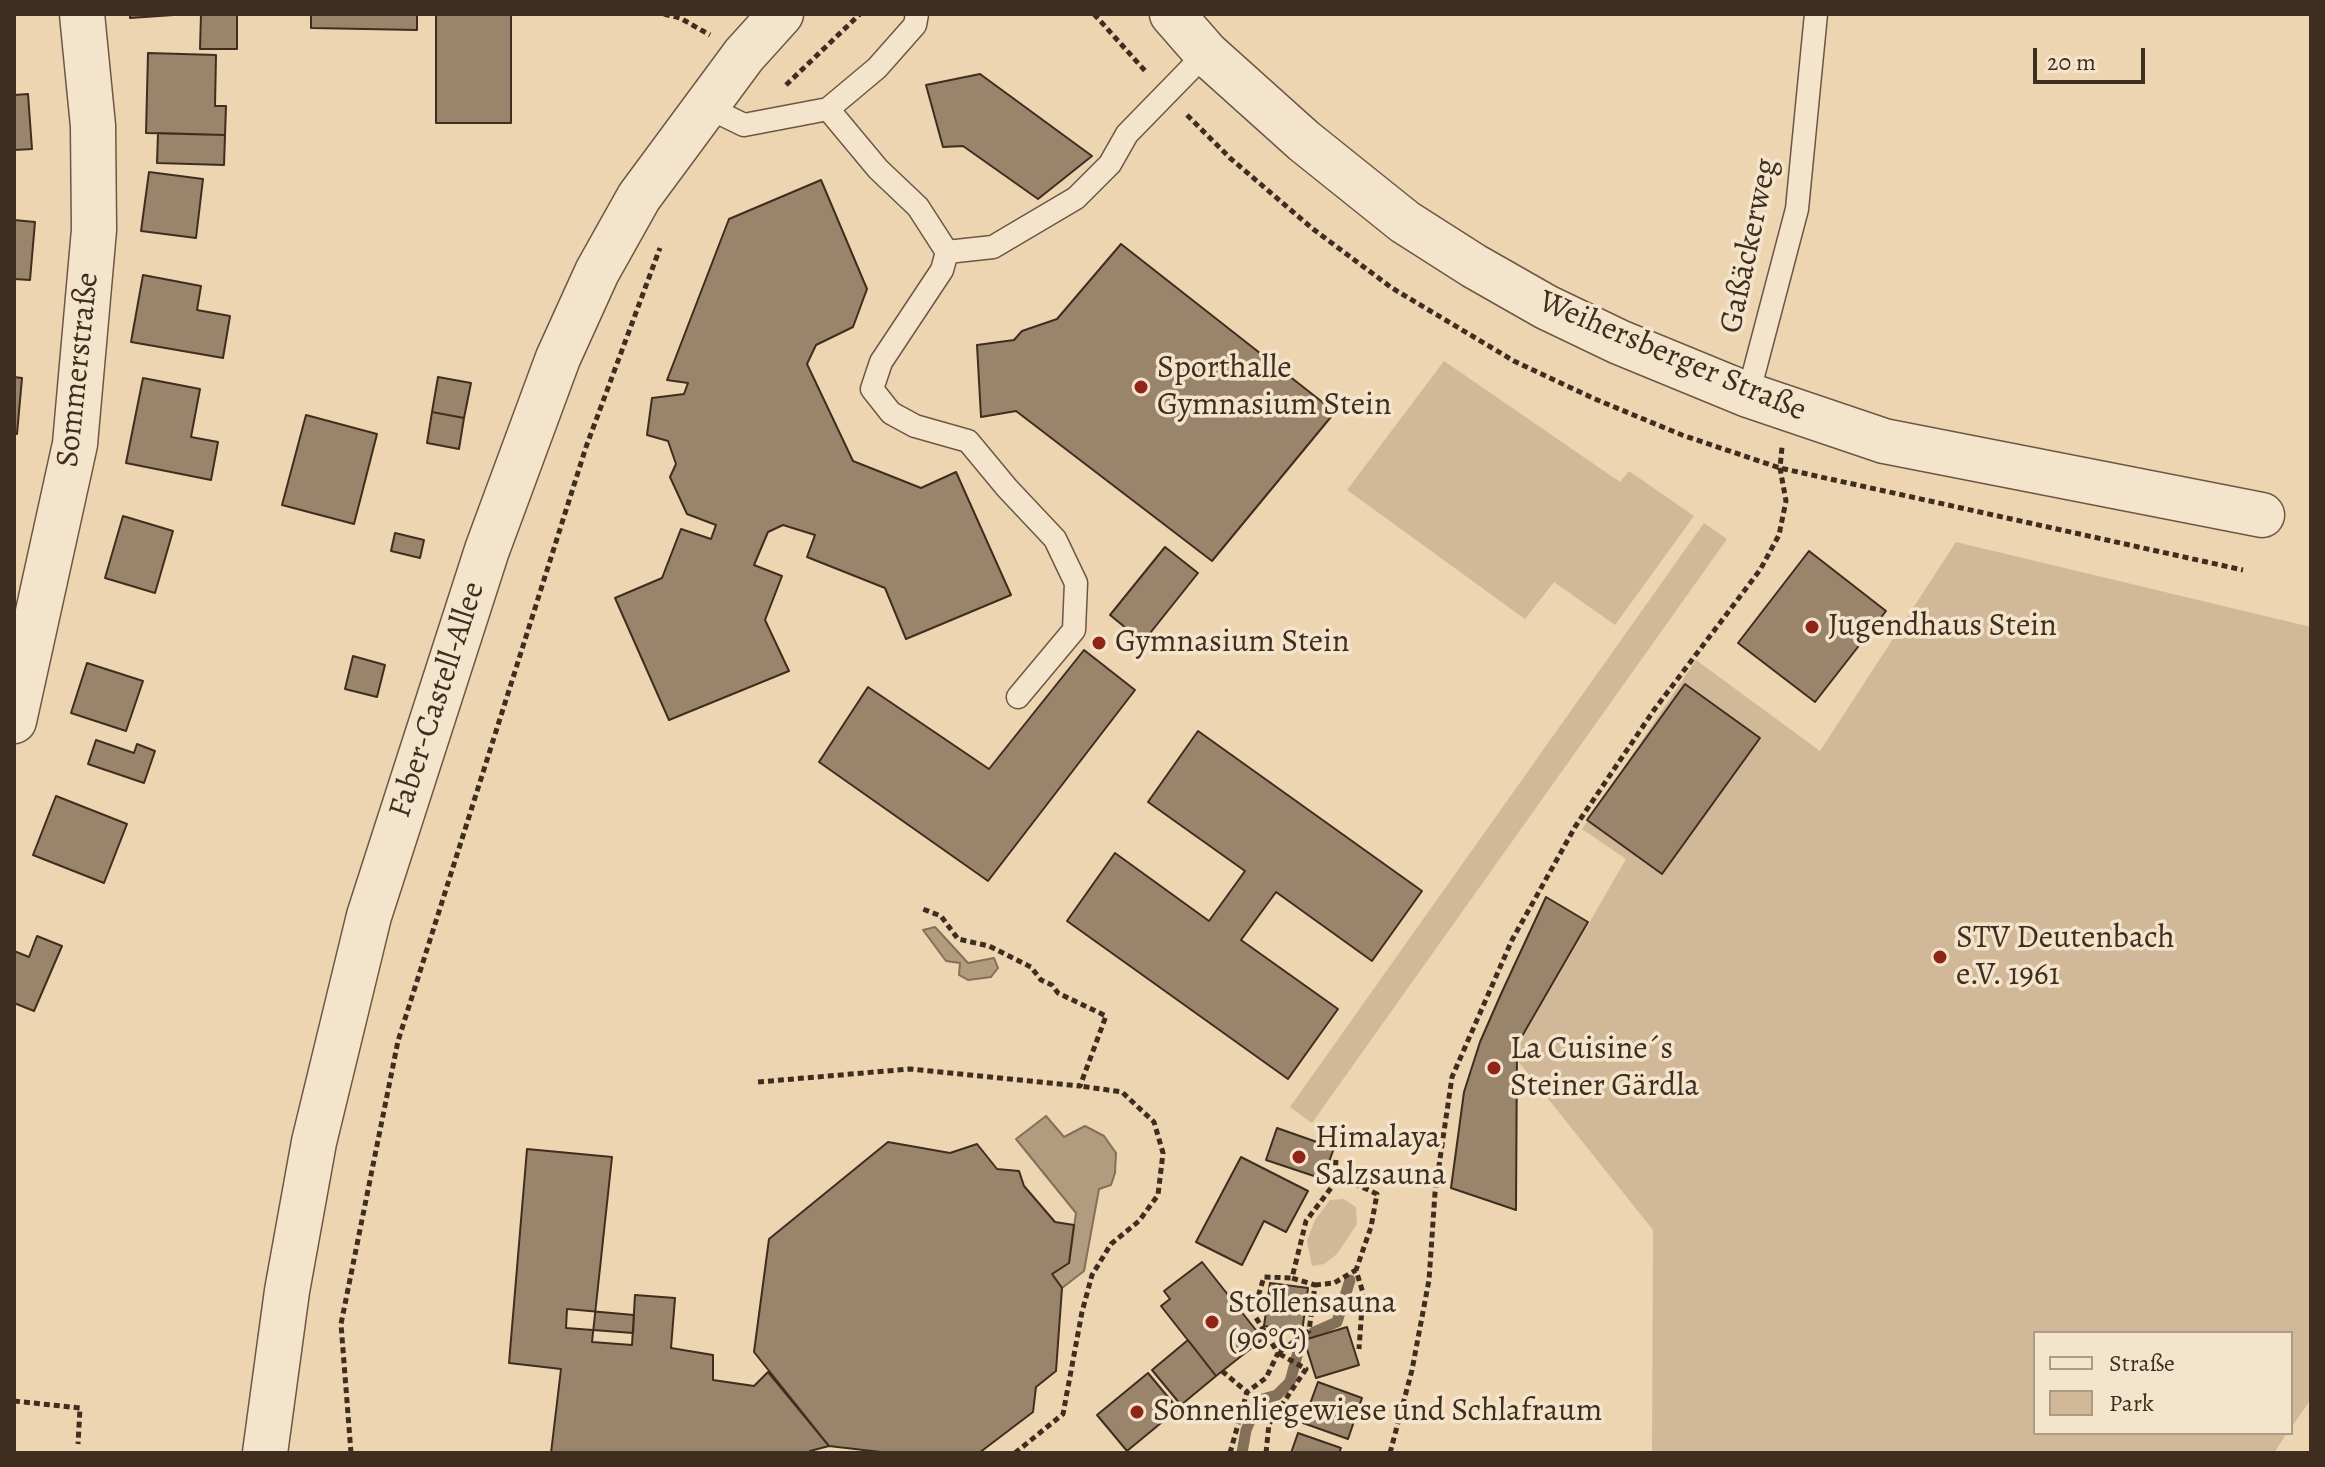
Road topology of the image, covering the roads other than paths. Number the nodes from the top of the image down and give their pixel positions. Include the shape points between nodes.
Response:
1 (82, 14) edge
2 (781, 14) edge
3 (917, 14) edge
4 (1172, 14) edge
5 (1816, 14) edge
6 (1206, 53) junction
7 (705, 106) junction
8 (828, 109) junction
9 (947, 252) junction
10 (1767, 401) junction
11 (2262, 515) dead end
12 (1018, 697) dead end
13 (16, 703) edge
14 (265, 1453) edge

1 - 13 street, Sommerstraße via 93,126 94,230 86,335 75,444
2 - 7 street, Faber-Castell-Allee
3 - 8 lane via 915,25 877,68
4 - 6 street, Weihersberger Straße
5 - 10 lane, Gaßäckerweg via 1797,209
6 - 9 lane via 1127,134 1110,164 1076,198 993,247
6 - 10 street, Weihersberger Straße via 1304,141 1451,252 1582,324
7 - 8 lane via 744,125
7 - 14 street, Faber-Castell-Allee via 639,197 597,272 558,358 487,550 369,916 314,1142
8 - 9 lane via 918,207
9 - 12 lane via 942,270 881,362 872,389 891,413 915,426 968,441 1055,539 1066,561 1076,583 1074,630
10 - 11 street, Weihersberger Straße via 1884,441

